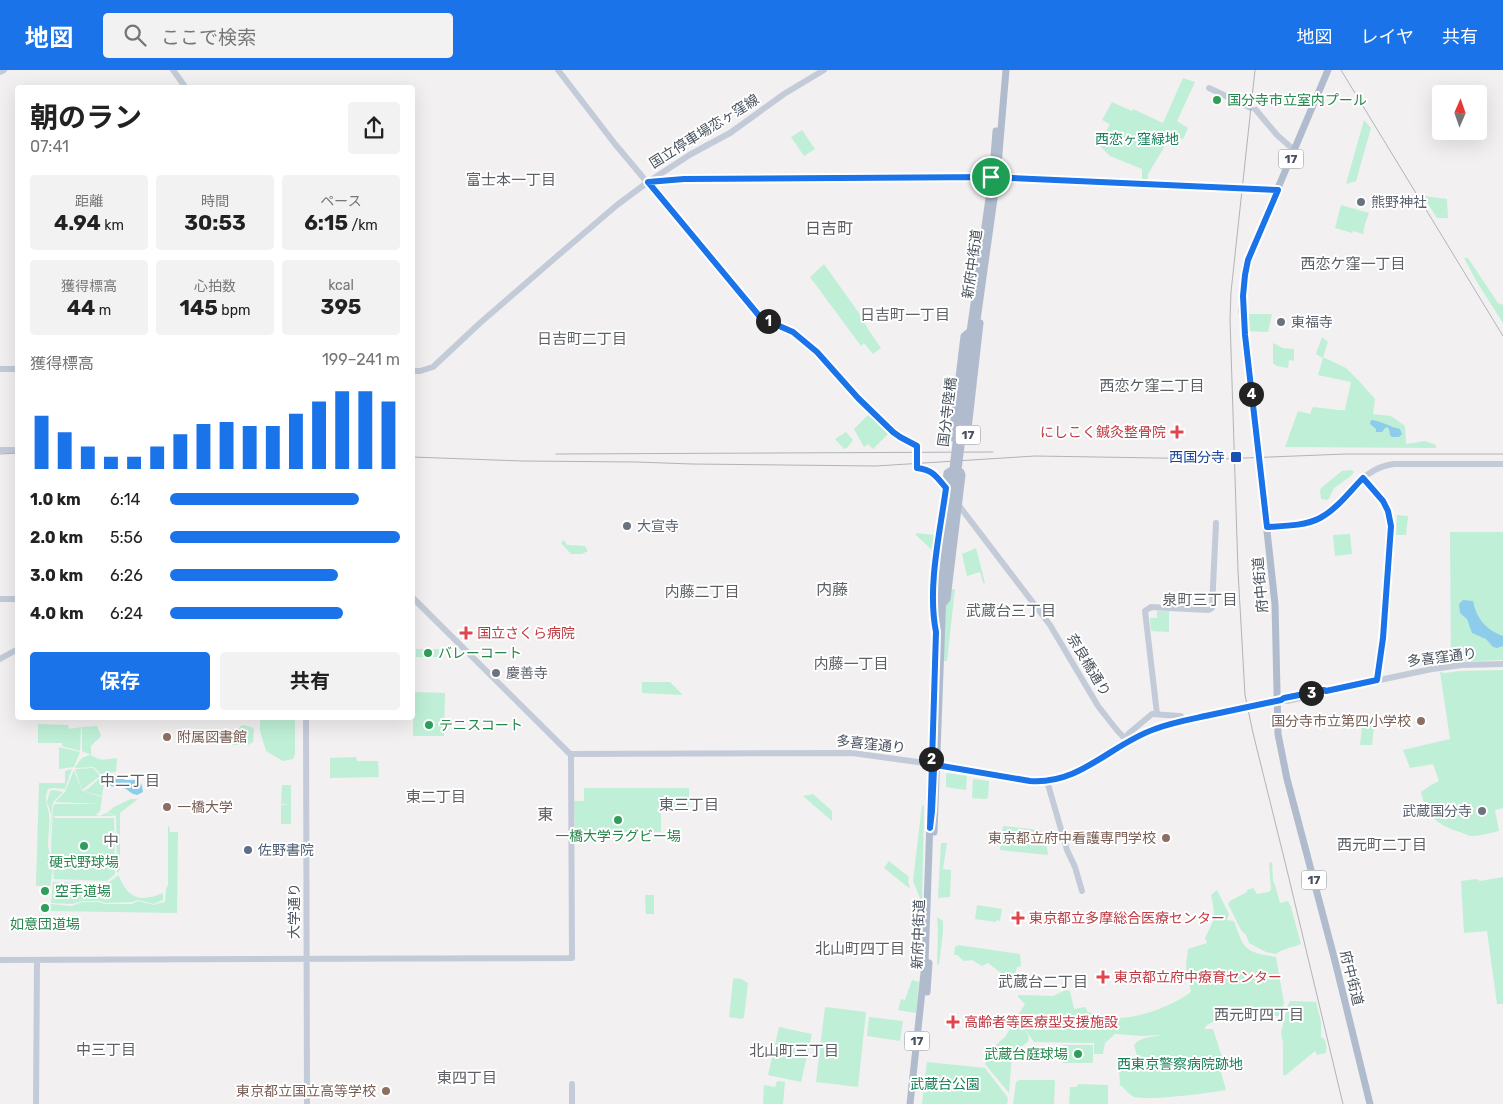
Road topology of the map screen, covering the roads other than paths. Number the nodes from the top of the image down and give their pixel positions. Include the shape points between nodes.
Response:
1 (4, 70) edge
2 (172, 70) edge
3 (558, 70) edge
4 (824, 70) edge
5 (1001, 70) edge
6 (1006, 70) edge
7 (1328, 70) edge
8 (0, 72) edge
9 (184, 85) edge
10 (1209, 88) dead end
11 (1294, 150) junction
12 (667, 168) junction
13 (994, 177) junction
14 (670, 179) junction
15 (648, 182) junction
16 (1278, 190) junction
17 (978, 308) junction
18 (970, 332) junction
19 (969, 354) junction
20 (0, 369) edge
21 (15, 369) edge
22 (415, 371) edge
23 (0, 450) edge
24 (15, 450) edge
25 (1503, 464) edge
26 (1363, 478) junction
27 (946, 488) junction
28 (958, 504) junction
29 (1216, 523) dead end
30 (1267, 527) junction
31 (940, 592) junction
32 (0, 599) edge
33 (15, 599) edge
34 (415, 600) edge
35 (942, 605) junction
36 (936, 632) junction
37 (15, 651) edge
38 (0, 659) edge
39 (1503, 664) edge
40 (1377, 680) junction
41 (1279, 701) junction
42 (1157, 714) junction
43 (308, 720) edge
44 (1183, 721) junction
45 (1127, 741) junction
46 (570, 754) junction
47 (934, 764) junction
48 (1047, 781) junction
49 (1082, 891) dead end
50 (0, 960) edge
51 (37, 960) junction
52 (308, 960) junction
53 (572, 1084) dead end
54 (36, 1104) edge
55 (309, 1104) edge
56 (572, 1104) edge
57 (910, 1104) edge
58 (915, 1104) edge
59 (1370, 1104) edge

1 - 8 street
2 - 9 street
3 - 15 street
4 - 12 street, 国立停車場恋ヶ窪線 via 730,133
5 - 13 main road, 新府中街道 / 17
6 - 13 main road, 新府中街道 / 17
7 - 11 main road, 府中街道 / 17
10 - 11 street via 1253,109
11 - 16 main road, 府中街道 / 17
12 - 14 street
12 - 15 street, 国立停車場恋ヶ窪線
13 - 14 street, 国立停車場恋ヶ窪線
13 - 16 street, 国立停車場恋ヶ窪線
13 - 17 main road, 新府中街道 / 17 via 994,201
13 - 18 main road, 新府中街道 / 17
14 - 15 street, 国立停車場恋ヶ窪線
15 - 22 street, 国立停車場恋ヶ窪線 via 502,304 433,367
15 - 27 street, 奈良橋通り, bridge via 761,318 793,332 817,352 888,428 917,446 917,468 933,472
16 - 30 main road, 府中街道 / 17, bridge via 1248,260 1242,311
17 - 18 main road, 17 via 980,336 965,440 952,436 963,344 965,335
17 - 19 main road, 新府中街道 / 17
18 - 19 main road, 新府中街道 / 17
19 - 31 main road, 国分寺陸橋 / 17, bridge
20 - 21 street
23 - 24 street
25 - 26 street via 1387,465 1374,469
26 - 30 street via 1321,518
26 - 40 street via 1383,501 1391,526
27 - 28 street, 奈良橋通り
27 - 28 main road, 17 via 948,471 962,473
27 - 36 main road, 17 via 933,591
28 - 35 main road, 17 via 947,599
28 - 45 street, 奈良橋通り via 1050,625 1098,706
29 - 42 street via 1212,608 1151,607 1145,611
30 - 41 main road, 府中街道 / 17 via 1275,604
31 - 35 main road, 新府中街道 / 17
31 - 36 main road, 新府中街道 / 17
32 - 33 street
34 - 46 street
35 - 47 main road, 新府中街道 / 17
36 - 47 main road, 新府中街道 / 17
37 - 38 street
39 - 40 street, 多喜窪通り via 1439,668
40 - 41 street, 多喜窪通り
41 - 44 street, 多喜窪通り, bridge
41 - 59 main road, 府中街道 / 17 via 1278,734 1285,774
42 - 44 street via 1181,716
42 - 45 street via 1149,716 1128,734
43 - 52 street, 大学通り
44 - 45 street, 多喜窪通り
45 - 48 street, 多喜窪通り via 1073,775
46 - 47 street, 多喜窪通り via 829,752
46 - 52 street via 572,958
47 - 48 street, 多喜窪通り via 1030,781
47 - 57 main road, 新府中街道 / 17 via 924,978
47 - 58 main road, 新府中街道 / 17 via 929,979
48 - 49 street
50 - 51 street
51 - 52 street
51 - 54 street
52 - 55 street, 大学通り
53 - 56 street

